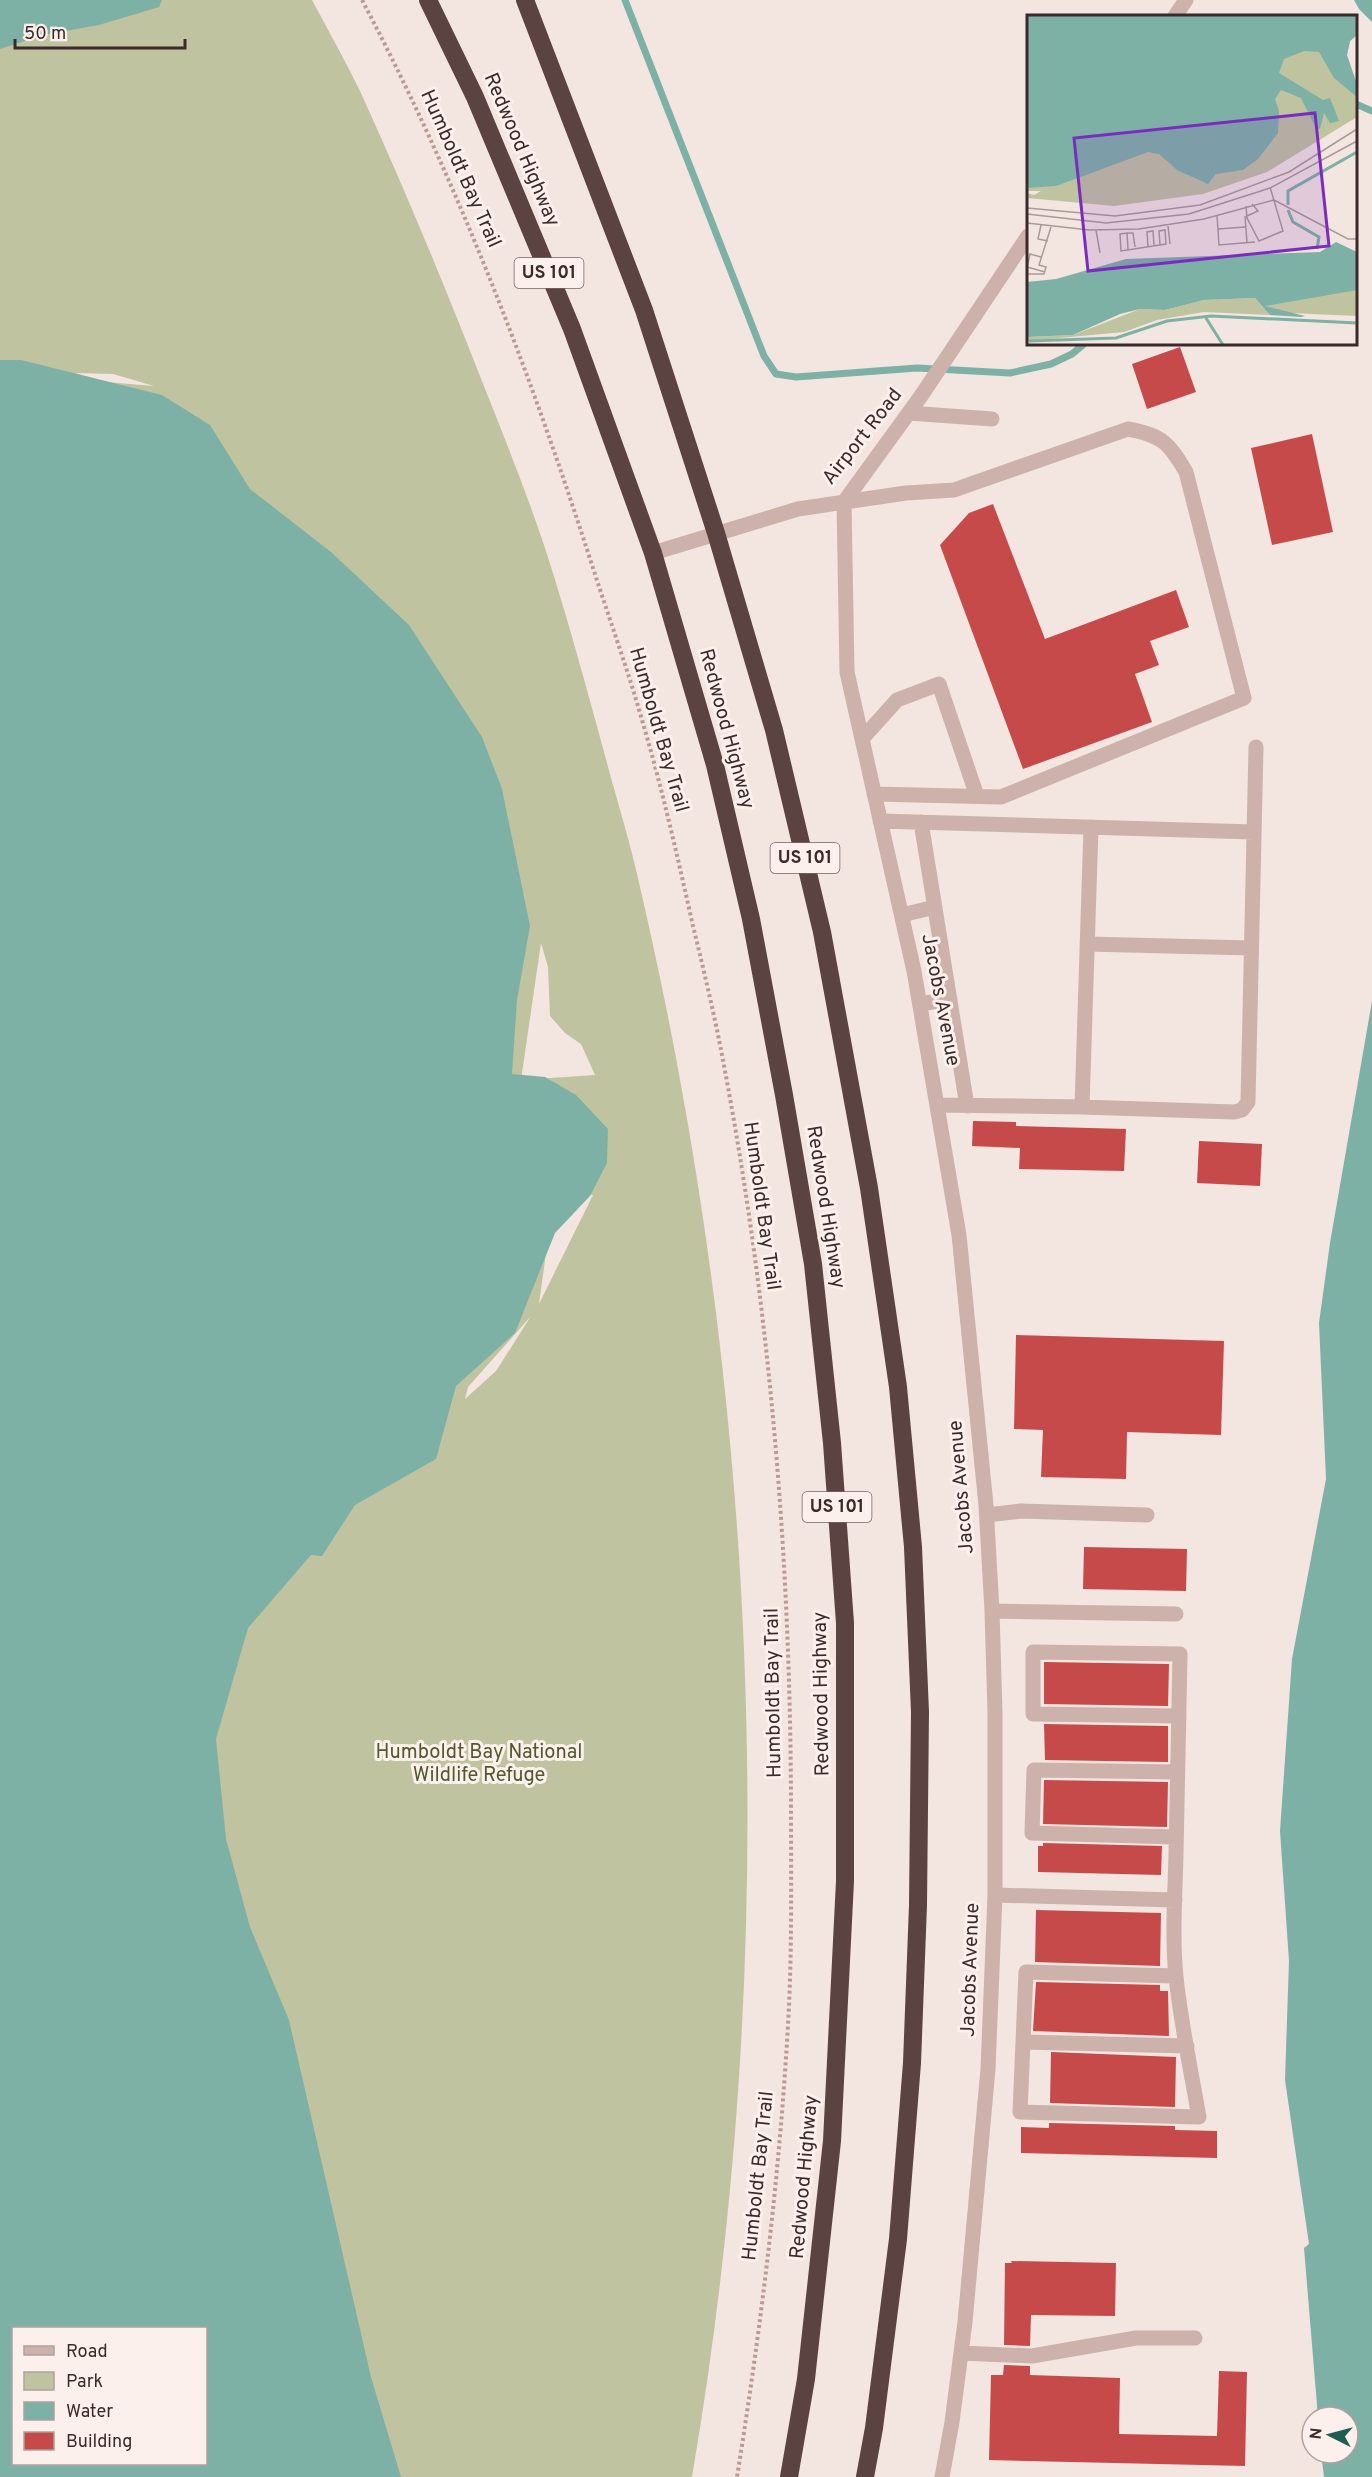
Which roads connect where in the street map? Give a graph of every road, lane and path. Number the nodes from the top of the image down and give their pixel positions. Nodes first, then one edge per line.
1 (362, 0) edge
2 (428, 0) edge
3 (525, 0) edge
4 (1186, 0) edge
5 (1176, 15) edge
6 (1027, 239) edge
7 (909, 413) junction
8 (992, 419) dead end
9 (844, 502) junction
10 (716, 534) junction
11 (652, 553) junction
12 (862, 739) junction
13 (1256, 747) dead end
14 (874, 794) junction
15 (976, 796) junction
16 (880, 821) junction
17 (921, 822) junction
18 (1090, 827) junction
19 (1254, 832) junction
20 (935, 907) junction
21 (902, 915) junction
22 (1087, 944) junction
23 (1251, 948) junction
24 (950, 999) junction
25 (920, 1004) junction
26 (938, 1105) junction
27 (967, 1106) junction
28 (1082, 1107) junction
29 (987, 1515) junction
30 (1147, 1515) dead end
31 (992, 1611) junction
32 (1176, 1614) dead end
33 (1179, 1716) junction
34 (1178, 1772) junction
35 (1176, 1837) junction
36 (995, 1895) junction
37 (1175, 1900) junction
38 (1176, 1976) junction
39 (1023, 2042) junction
40 (1187, 2046) junction
41 (1195, 2338) dead end
42 (961, 2353) junction
43 (737, 2477) edge
44 (789, 2477) edge
45 (865, 2477) edge
46 (942, 2477) edge

1 - 43 path, Humboldt Bay Trail
2 - 11 highway, Redwood Highway / US 101
3 - 10 highway, US 101
4 - 5 street
6 - 7 street, Airport Road
7 - 8 street
7 - 9 street, Airport Road
9 - 10 street, Airport Road
9 - 12 street, Jacobs Avenue
9 - 15 street
10 - 11 street, Airport Road
10 - 45 highway, US 101
11 - 44 highway, Redwood Highway / US 101
12 - 14 street, Jacobs Avenue
12 - 15 street
13 - 19 street
14 - 15 street
14 - 16 street, Jacobs Avenue
16 - 17 street
16 - 21 street, Jacobs Avenue
17 - 18 street
17 - 20 street
18 - 19 street
18 - 22 street
19 - 23 street
20 - 21 street
20 - 24 street
21 - 25 street, Jacobs Avenue
22 - 23 street
22 - 28 street
23 - 28 street
24 - 25 street
24 - 27 street
25 - 26 street, Jacobs Avenue
26 - 27 street
26 - 29 street, Jacobs Avenue
27 - 28 street
29 - 30 street
29 - 31 street, Jacobs Avenue
31 - 32 street
31 - 36 street, Jacobs Avenue
33 - 33 street
33 - 34 street
34 - 35 street
34 - 35 street
35 - 37 street
36 - 37 street
36 - 42 street, Jacobs Avenue
37 - 38 street
38 - 39 street
38 - 40 street
39 - 40 street
39 - 40 street
41 - 42 street
42 - 46 street, Jacobs Avenue

